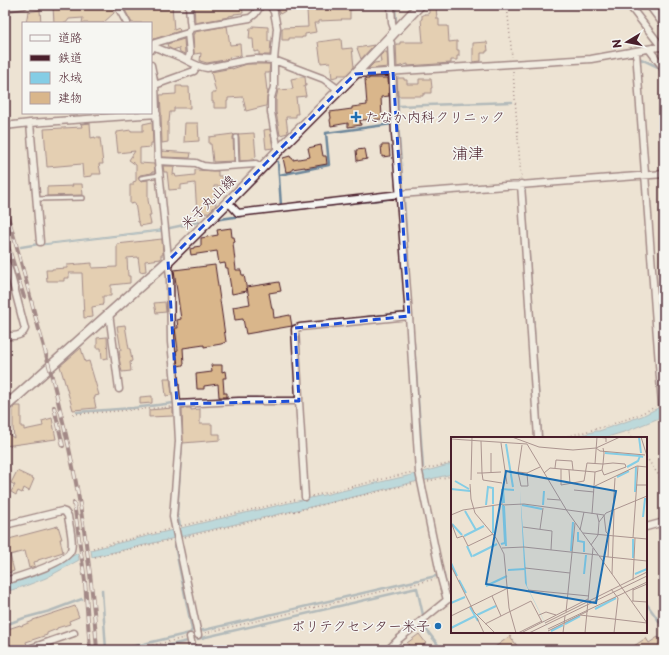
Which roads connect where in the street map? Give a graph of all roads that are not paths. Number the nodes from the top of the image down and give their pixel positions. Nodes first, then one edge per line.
1 (24, 5) edge
2 (118, 5) edge
3 (189, 5) edge
4 (261, 5) edge
5 (270, 5) edge
6 (391, 5) edge
7 (420, 5) edge
8 (629, 5) edge
9 (652, 5) edge
10 (5, 8) edge
11 (662, 18) edge
12 (126, 22) edge
13 (190, 30) junction
14 (392, 35) junction
15 (152, 47) edge
16 (663, 48) edge
17 (650, 49) junction
18 (636, 51) junction
19 (274, 60) junction
20 (188, 61) junction
21 (197, 66) junction
22 (664, 69) edge
23 (152, 70) edge
24 (393, 72) junction
25 (356, 74) junction
26 (155, 85) junction
27 (339, 90) junction
28 (156, 114) junction
29 (30, 123) junction
30 (5, 126) edge
31 (236, 137) dead end
32 (280, 149) junction
33 (158, 161) junction
34 (238, 165) junction
35 (261, 168) junction
36 (664, 174) edge
37 (159, 175) junction
38 (644, 175) junction
39 (142, 178) dead end
40 (521, 184) junction
41 (400, 194) junction
42 (83, 198) dead end
43 (37, 199) junction
44 (228, 202) junction
45 (40, 242) dead end
46 (5, 260) edge
47 (168, 260) junction
48 (7, 272) edge
49 (109, 313) junction
50 (410, 316) junction
51 (5, 336) edge
52 (119, 389) dead end
53 (299, 401) junction
54 (662, 404) road end
55 (177, 405) junction
56 (5, 407) edge
57 (538, 437) edge
58 (305, 497) road end
59 (664, 522) edge
60 (5, 525) edge
61 (647, 527) edge
62 (5, 581) edge
63 (448, 598) edge
64 (74, 633) dead end
65 (198, 635) road end
66 (190, 637) road end
67 (26, 650) edge
68 (193, 650) edge
69 (388, 650) edge

1 - 10 street
2 - 12 street
3 - 13 street
4 - 13 street
5 - 19 street
6 - 14 street
7 - 14 main road, 米子丸山線
8 - 16 street
9 - 11 highway
13 - 15 street
13 - 20 street
14 - 24 street
14 - 25 main road, 米子丸山線
15 - 20 street
16 - 17 street
17 - 18 street
17 - 22 street
18 - 24 street
18 - 38 street
19 - 21 street
19 - 27 street
19 - 32 street
20 - 21 street
21 - 26 street
23 - 26 street
24 - 25 street
24 - 41 street
25 - 27 main road, 米子丸山線
26 - 28 street
27 - 32 main road, 米子丸山線
28 - 29 street
28 - 33 street
29 - 30 street
29 - 43 street
31 - 34 lane
32 - 35 main road, 米子丸山線
33 - 34 street
33 - 37 street
34 - 35 street
35 - 44 main road, 米子丸山線
36 - 38 street
37 - 39 lane
37 - 47 street
38 - 40 street
38 - 54 street
40 - 41 street
40 - 57 street
41 - 44 street
41 - 50 street
42 - 43 lane
43 - 45 street
44 - 47 main road, 米子丸山線
46 - 48 street
47 - 49 main road, 米子丸山線
47 - 55 street
48 - 51 street
49 - 52 street
49 - 56 main road, 米子丸山線
50 - 53 street
50 - 63 street
53 - 55 street
53 - 58 street
55 - 65 street
59 - 61 street
60 - 62 street
63 - 69 street
64 - 67 street
66 - 68 street

